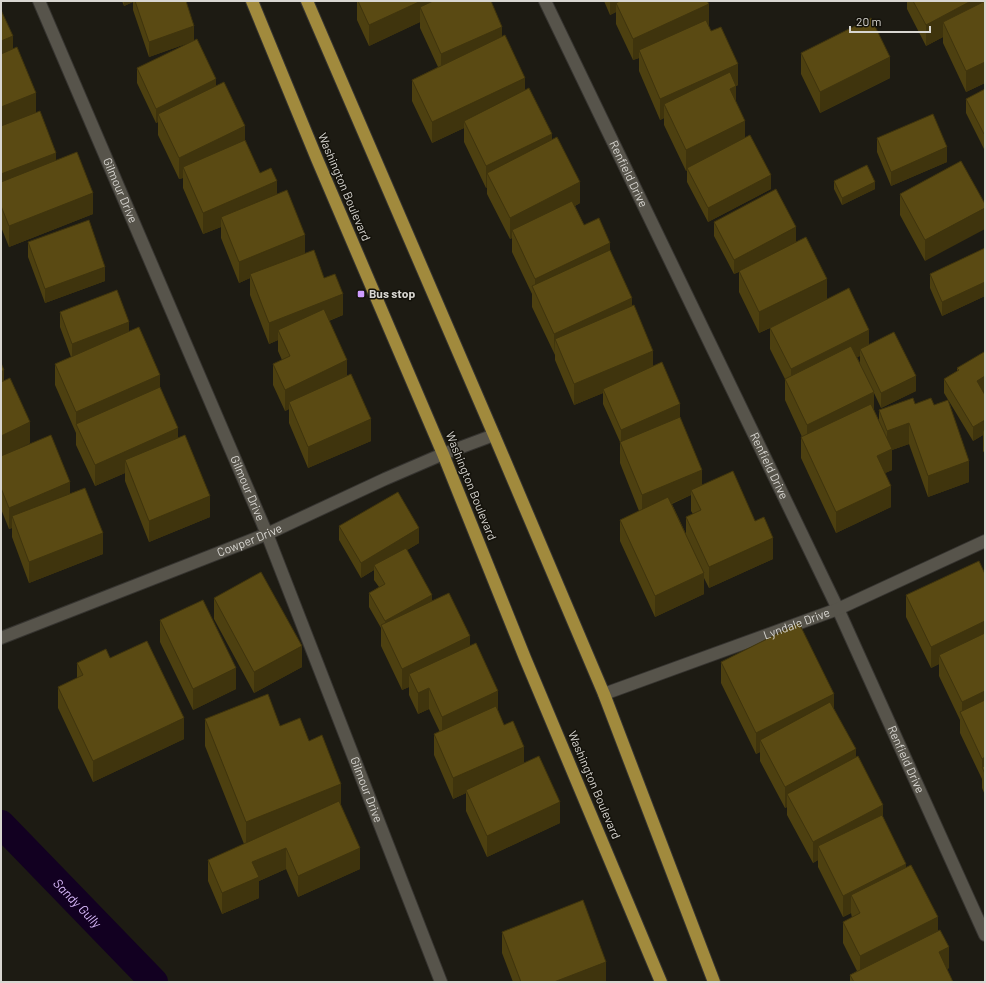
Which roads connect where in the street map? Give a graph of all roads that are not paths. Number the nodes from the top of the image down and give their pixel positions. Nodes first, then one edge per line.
1 (39, 1) edge
2 (252, 1) edge
3 (307, 1) edge
4 (545, 1) edge
5 (494, 435) junction
6 (443, 454) junction
7 (267, 534) junction
8 (985, 541) edge
9 (838, 609) junction
10 (1, 638) edge
11 (604, 694) junction
12 (985, 935) edge
13 (441, 982) edge
14 (661, 982) edge
15 (714, 982) edge

1 - 7 street, Gilmour Drive
2 - 6 highway, Washington Boulevard
3 - 5 highway
4 - 9 street, Renfield Drive
5 - 6 street, Cowper Drive
5 - 11 highway
6 - 7 street, Cowper Drive
6 - 14 highway, Washington Boulevard
7 - 10 street, Cowper Drive
7 - 13 street, Gilmour Drive
8 - 9 street, Lyndale Drive
9 - 11 street, Lyndale Drive
9 - 12 street, Renfield Drive
11 - 15 highway

